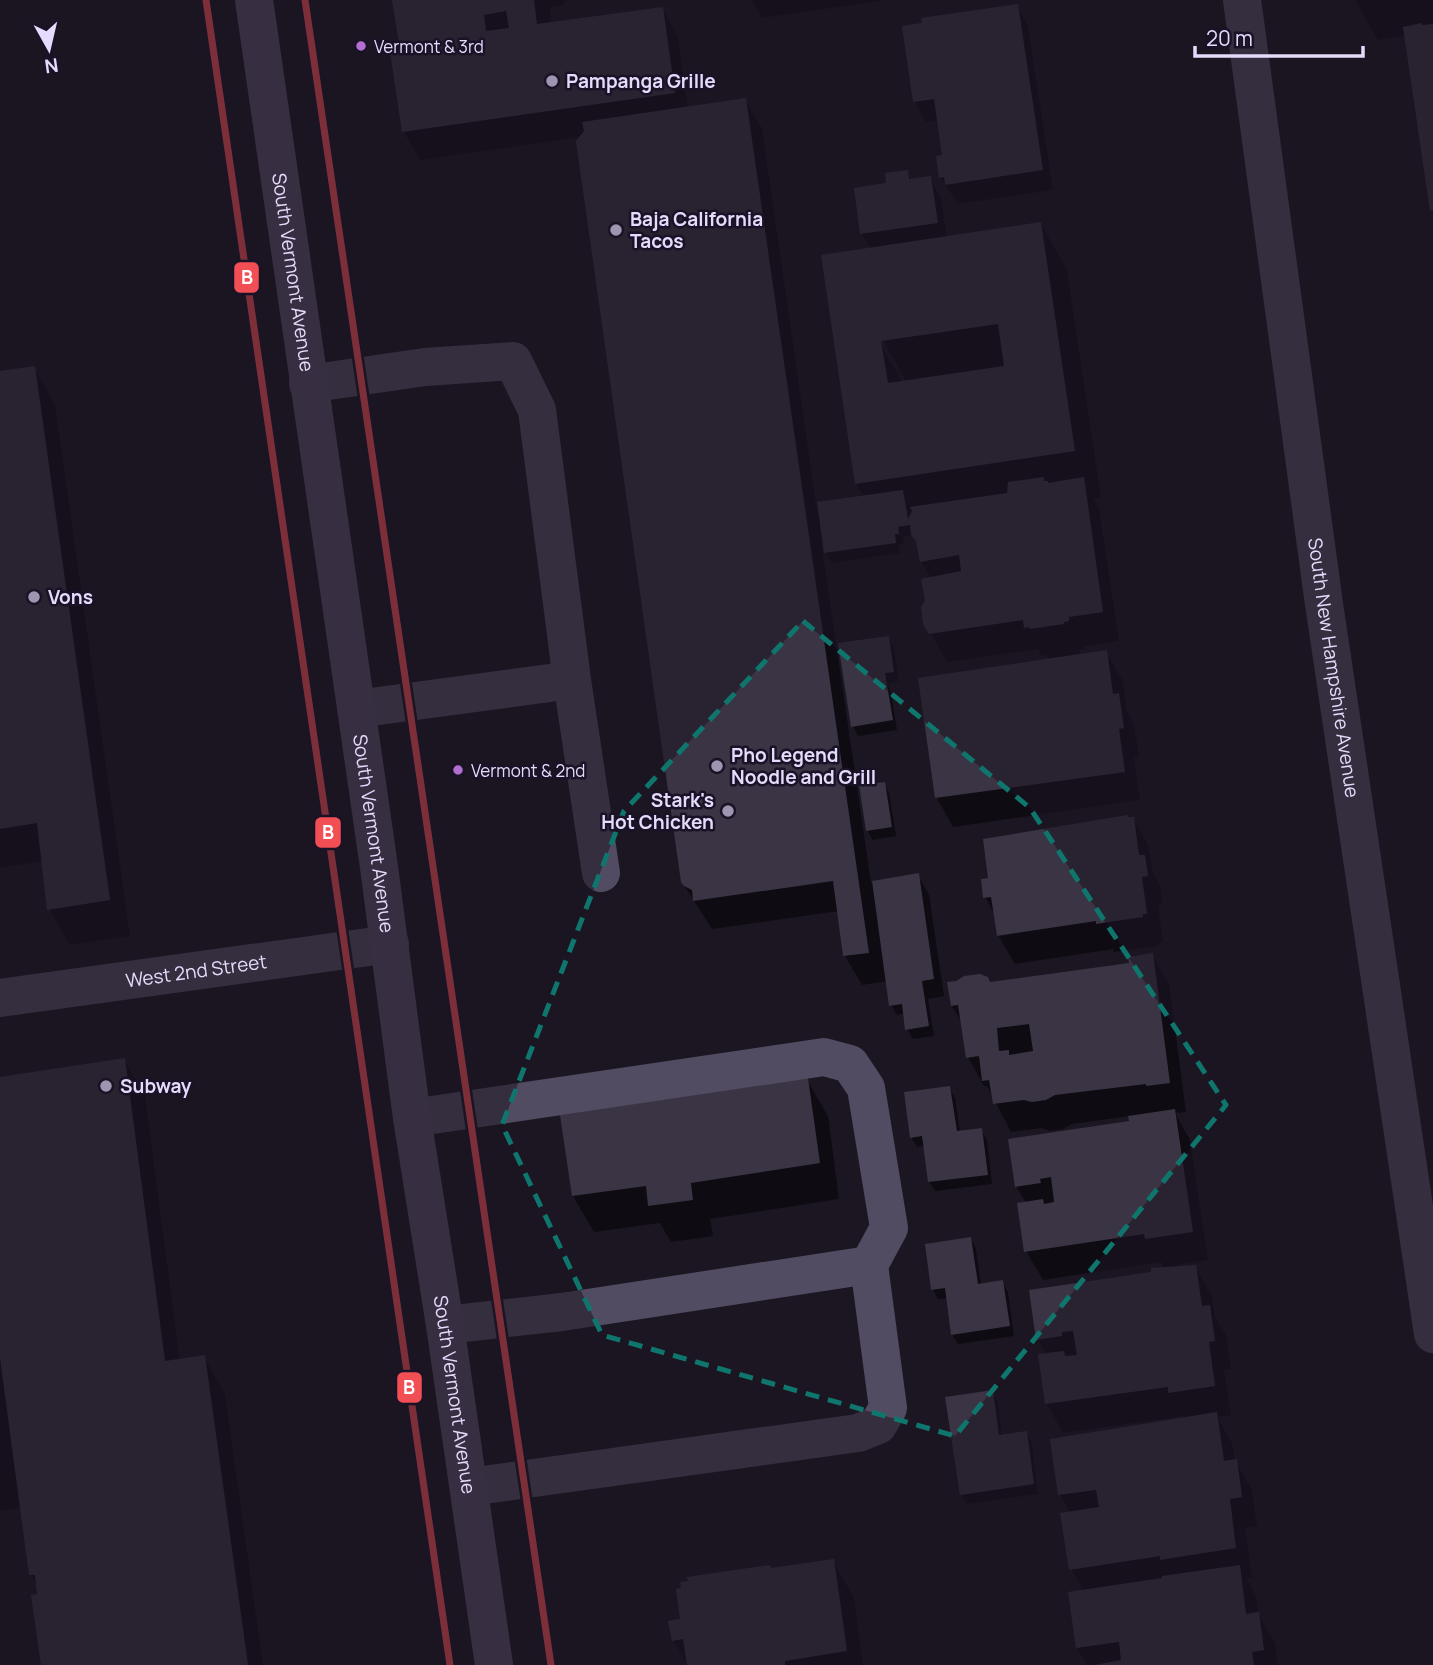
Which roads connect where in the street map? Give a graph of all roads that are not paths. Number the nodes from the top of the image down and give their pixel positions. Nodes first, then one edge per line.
1 (254, 0) edge
2 (1242, 0) edge
3 (308, 384) junction
4 (572, 680) junction
5 (356, 709) junction
6 (601, 873) dead end
7 (390, 944) junction
8 (0, 998) edge
9 (412, 1118) junction
10 (869, 1265) junction
11 (445, 1325) junction
12 (1433, 1334) edge
13 (469, 1487) junction
14 (494, 1665) edge

1 - 3 main road, South Vermont Avenue
2 - 12 street, South New Hampshire Avenue
3 - 4 street
3 - 5 main road, South Vermont Avenue
4 - 5 street
4 - 6 street
5 - 7 main road, South Vermont Avenue
7 - 8 street, West 2nd Street
7 - 9 main road, South Vermont Avenue
9 - 10 street
9 - 11 main road, South Vermont Avenue
10 - 11 street
10 - 13 street
11 - 13 main road, South Vermont Avenue
13 - 14 main road, South Vermont Avenue

